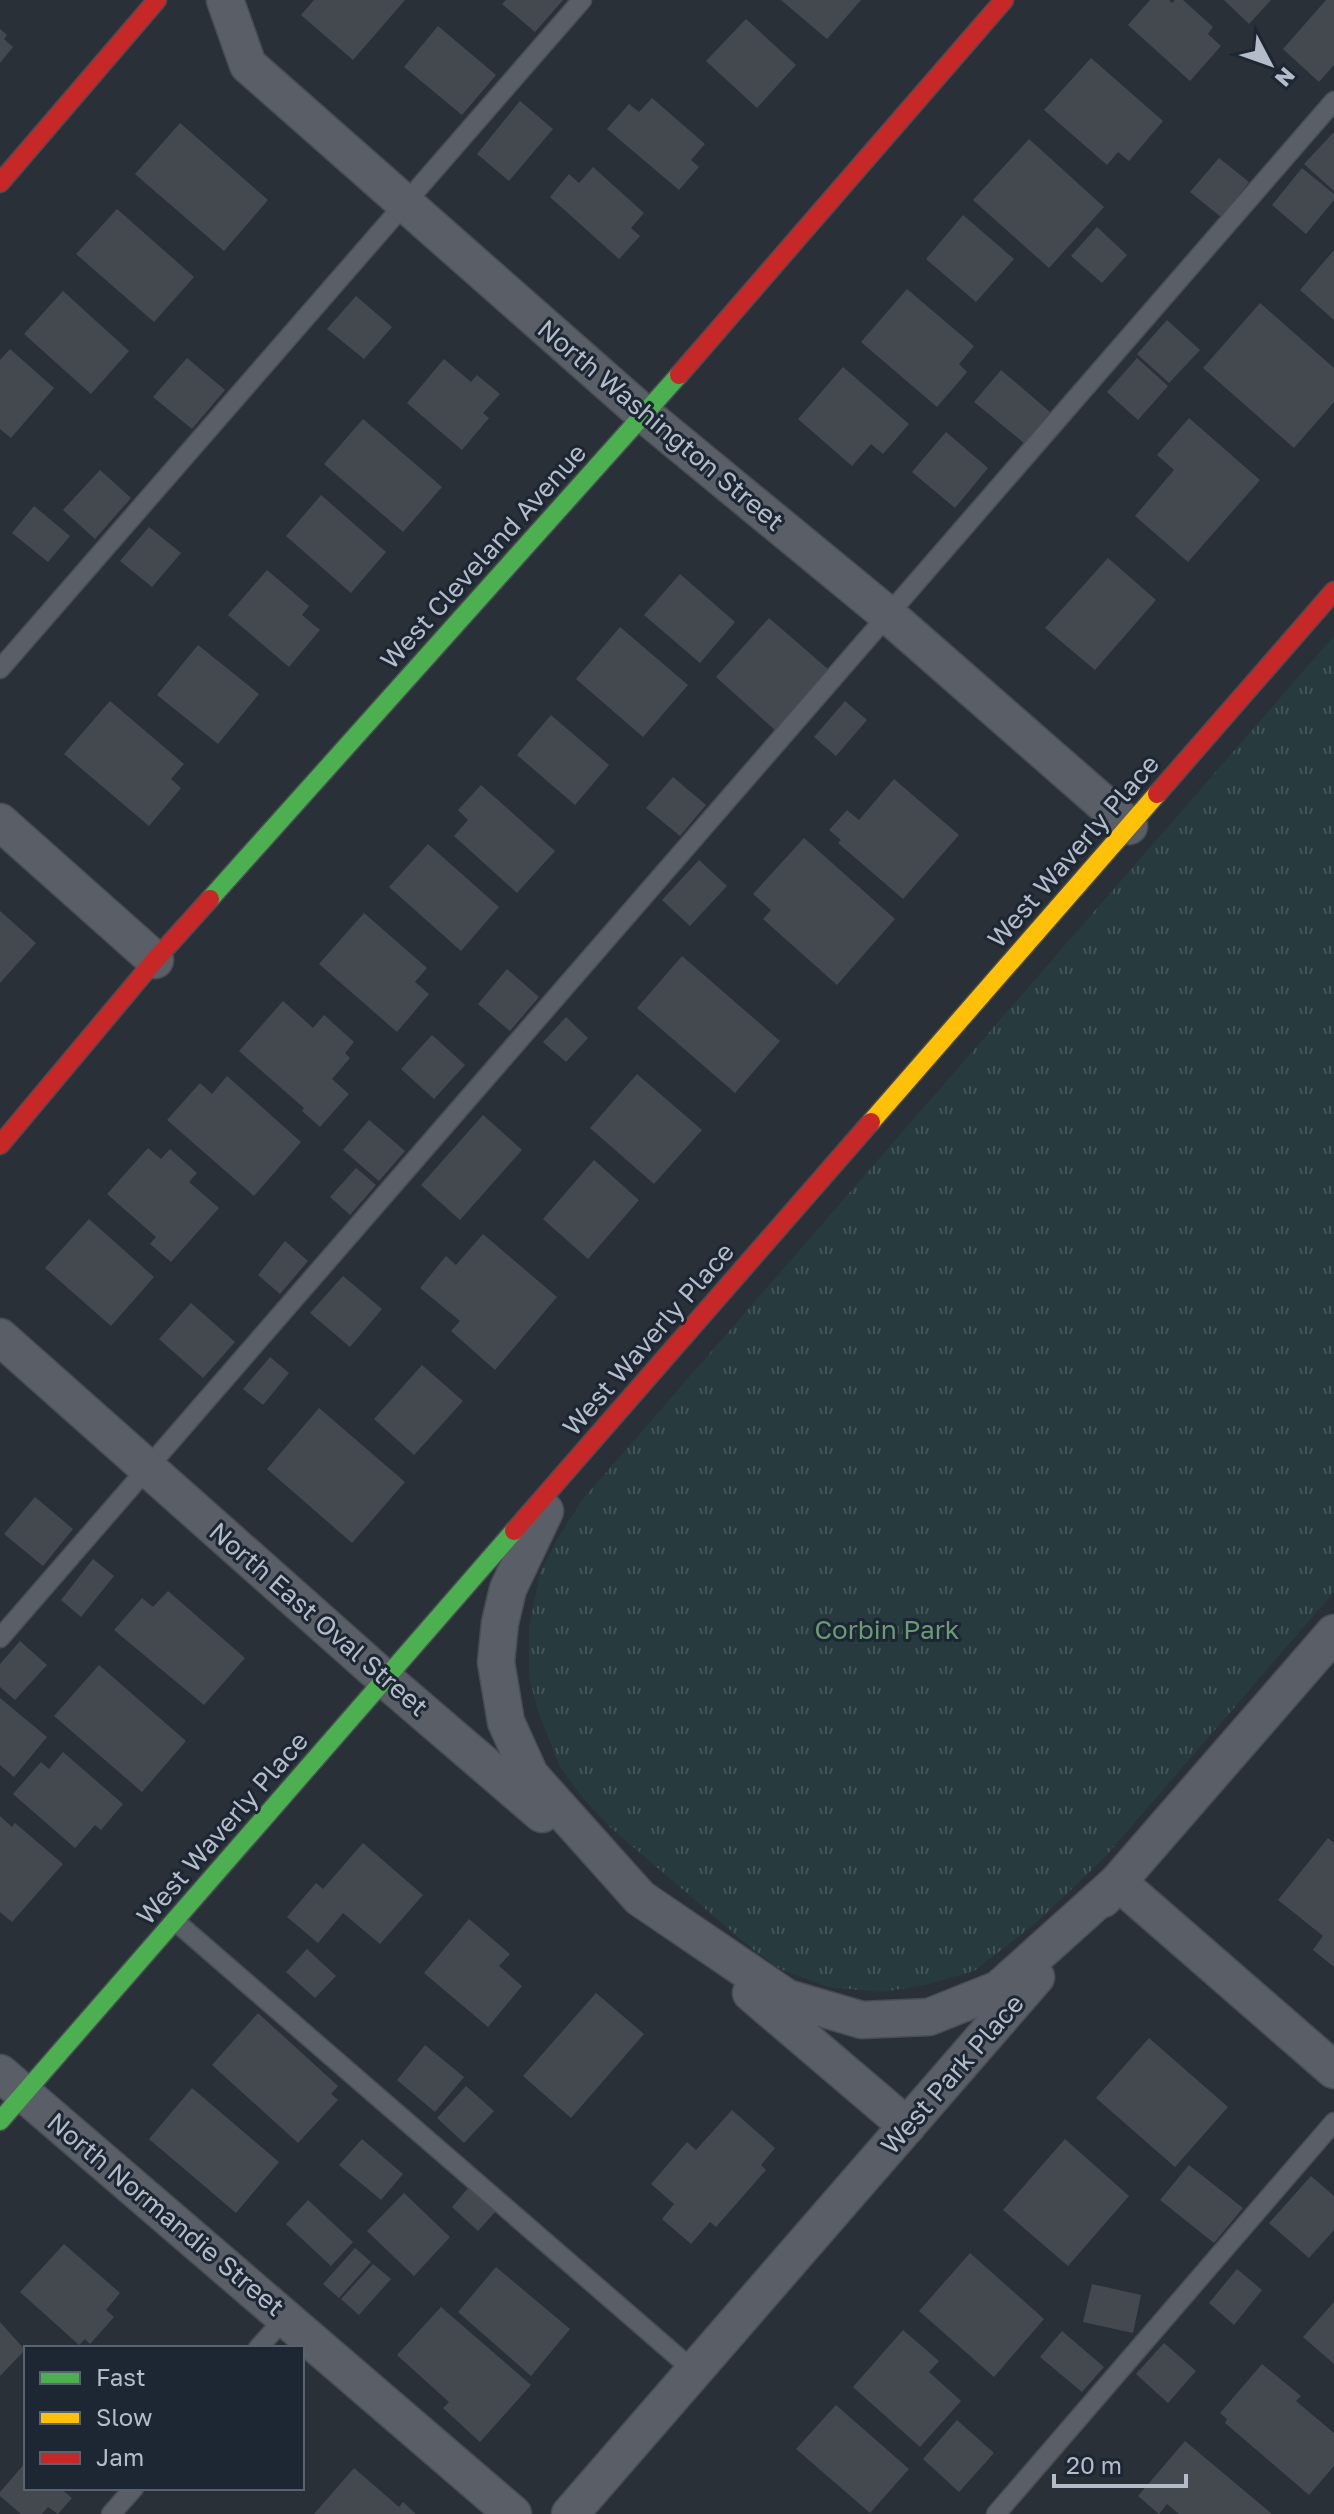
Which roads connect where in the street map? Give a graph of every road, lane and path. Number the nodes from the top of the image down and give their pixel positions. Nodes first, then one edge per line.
1 (157, 0) edge
2 (225, 0) edge
3 (582, 0) edge
4 (1004, 0) edge
5 (1334, 101) edge
6 (0, 183) edge
7 (405, 203) junction
8 (645, 415) junction
9 (1334, 591) edge
10 (888, 615) junction
11 (0, 669) edge
12 (0, 822) edge
13 (1129, 826) junction
14 (155, 960) junction
15 (0, 1145) edge
16 (0, 1337) edge
17 (148, 1468) junction
18 (559, 1480) junction
19 (1334, 1633) edge
20 (0, 1638) edge
21 (386, 1680) junction
22 (1118, 1882) junction
23 (640, 1898) junction
24 (175, 1921) junction
25 (1334, 2070) edge
26 (12, 2083) edge
27 (0, 2121) edge
28 (1334, 2122) edge
29 (907, 2126) junction
30 (286, 2317) junction
31 (260, 2346) edge
32 (694, 2371) junction
33 (132, 2490) edge
34 (111, 2514) edge
35 (513, 2514) edge
36 (570, 2514) edge
37 (996, 2514) edge

1 - 6 street
2 - 7 street, North Washington Street
3 - 7 lane
4 - 8 street, West Cleveland Avenue
5 - 10 lane
7 - 8 street, North Washington Street
7 - 11 lane
8 - 10 street, North Washington Street
8 - 14 street, West Cleveland Avenue
9 - 13 street, West Waverly Place
10 - 13 street, North Washington Street
10 - 17 lane
12 - 14 street
13 - 18 street, West Waverly Place
14 - 15 street, West Cleveland Avenue
16 - 17 street, North East Oval Street
17 - 20 lane
17 - 21 street, North East Oval Street
18 - 21 street, West Waverly Place
18 - 23 street, North East Oval Street
19 - 22 street, West Park Place
21 - 23 street, North East Oval Street
21 - 24 street, West Waverly Place
22 - 23 street, North East Oval Street
22 - 25 street
22 - 29 street, West Park Place
23 - 29 street, North East Oval Street
24 - 26 street, West Waverly Place
24 - 32 lane
26 - 27 street, West Waverly Place
26 - 30 street, North Normandie Street
28 - 37 lane
29 - 32 street, West Park Place
30 - 31 lane
30 - 35 street, North Normandie Street
32 - 36 street, West Park Place
33 - 34 lane

